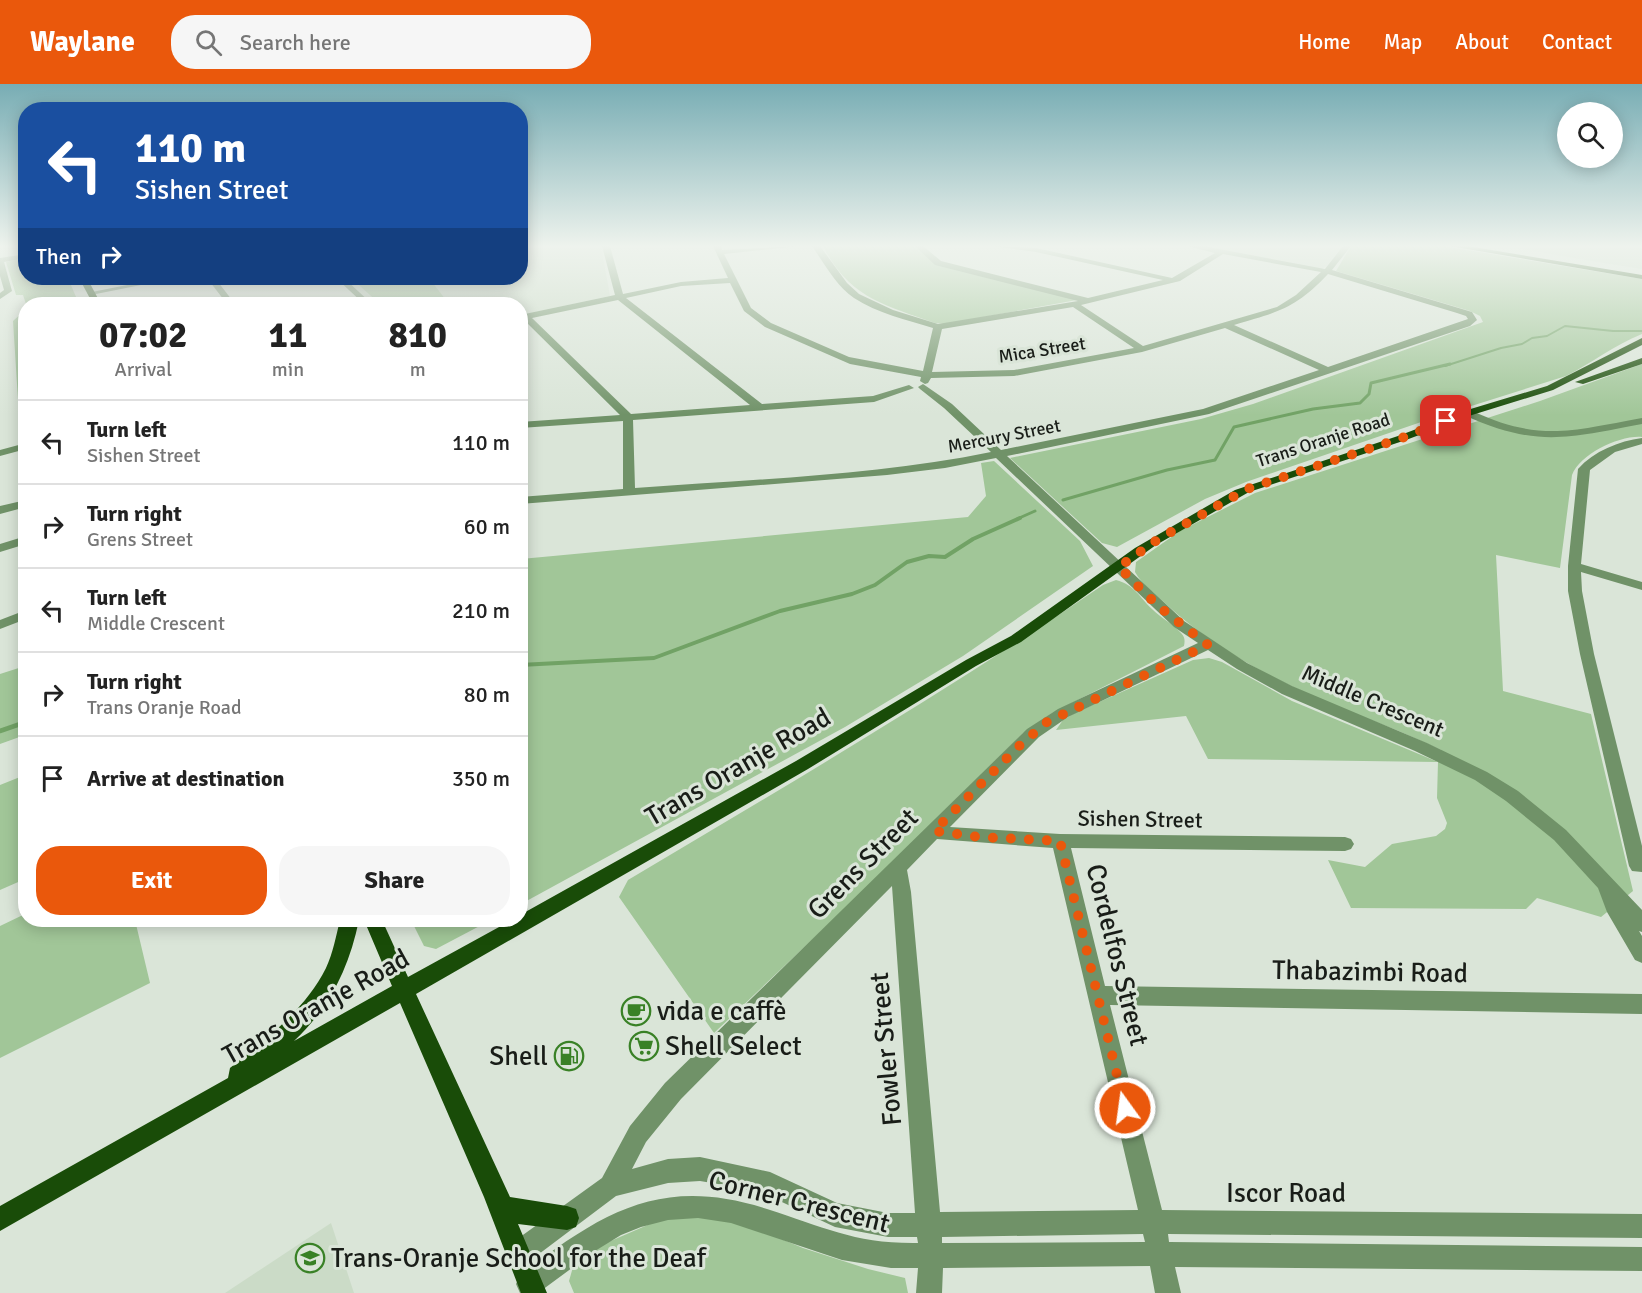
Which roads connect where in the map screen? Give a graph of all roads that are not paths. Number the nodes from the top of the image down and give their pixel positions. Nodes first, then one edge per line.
1 (594, 302) edge
2 (627, 302) edge
3 (742, 302) edge
4 (870, 302) edge
5 (1080, 302) edge
6 (1291, 302) edge
7 (1431, 302) edge
8 (1074, 304) junction
9 (528, 316) edge
10 (528, 322) edge
11 (1226, 325) junction
12 (938, 327) junction
13 (1642, 341) edge
14 (1142, 350) junction
15 (846, 359) junction
16 (1642, 361) edge
17 (1326, 370) junction
18 (919, 384) junction
19 (1550, 388) junction
20 (759, 407) junction
21 (1468, 413) junction
22 (628, 417) junction
23 (1642, 422) edge
24 (528, 424) edge
25 (1641, 441) edge
26 (18, 449) edge
27 (0, 453) edge
28 (998, 453) junction
29 (629, 492) junction
30 (528, 500) edge
31 (18, 505) edge
32 (0, 510) edge
33 (18, 542) edge
34 (0, 548) edge
35 (1115, 563) junction
36 (1574, 566) junction
37 (1642, 586) edge
38 (18, 616) edge
39 (1, 621) edge
40 (1208, 645) junction
41 (934, 831) junction
42 (1060, 841) junction
43 (1345, 844) dead end
44 (1638, 866) dead end
45 (898, 869) junction
46 (1605, 883) junction
47 (528, 920) edge
48 (1642, 924) edge
49 (347, 927) edge
50 (376, 927) edge
51 (515, 927) edge
52 (1642, 954) edge
53 (405, 989) junction
54 (1097, 995) junction
55 (1642, 1004) edge
56 (208, 1101) junction
57 (610, 1186) junction
58 (494, 1193) junction
59 (567, 1218) junction
60 (0, 1219) edge
61 (1153, 1222) junction
62 (929, 1224) junction
63 (1642, 1226) edge
64 (518, 1254) junction
65 (1159, 1254) junction
66 (931, 1256) junction
67 (1642, 1258) edge
68 (532, 1288) edge
69 (929, 1293) edge
70 (1168, 1293) edge

1 - 9 street
2 - 20 street
3 - 15 street
4 - 12 street
5 - 8 street
6 - 11 street, Mica Street
7 - 17 street, Mercury Street
8 - 12 street
8 - 14 street
10 - 22 street
11 - 14 street, Mica Street
11 - 17 street
12 - 18 street
13 - 19 main road, Trans Oranje Road
14 - 18 street, Mica Street
15 - 18 street
15 - 18 street, Middle Crescent
16 - 19 main road, Trans Oranje Road
17 - 28 street, Mercury Street
18 - 20 street, Mica Street
18 - 28 street, Middle Crescent
19 - 21 main road, Trans Oranje Road
20 - 22 street, Mica Street
21 - 23 street
21 - 35 main road, Trans Oranje Road
22 - 24 street, Mica Street
22 - 29 street
25 - 36 street
26 - 27 street
28 - 29 street, Mercury Street
28 - 35 street, Middle Crescent
29 - 30 street, Mercury Street
31 - 32 street
33 - 34 street
35 - 40 street, Middle Crescent
35 - 47 main road, Trans Oranje Road
36 - 37 street
36 - 44 street
38 - 39 street
40 - 41 street, Grens Street
40 - 46 street, Middle Crescent
41 - 42 street, Sishen Street
41 - 45 street, Grens Street
42 - 43 street, Sishen Street
42 - 54 street, Cordelfos Street
45 - 57 street, Grens Street
45 - 62 street, Fowler Street
46 - 48 street, Middle Crescent
46 - 52 street, Middle Crescent
49 - 56 main road
50 - 53 main road
51 - 53 main road, Trans Oranje Road
53 - 56 main road, Trans Oranje Road
53 - 58 main road
54 - 55 street, Thabazimbi Road
54 - 61 street, Cordelfos Street
56 - 60 main road, Trans Oranje Road
57 - 59 street, Corner Crescent
57 - 62 street, Corner Crescent
58 - 59 main road
58 - 64 main road
59 - 64 street, Corner Crescent
61 - 62 street, Iscor Road
61 - 63 street, Iscor Road
61 - 65 street, Cordelfos Street
62 - 66 street, Fowler Street
64 - 68 main road
65 - 66 street
65 - 67 street
65 - 70 street, Cordelfos Street
66 - 68 street, Corner Crescent
66 - 69 street

